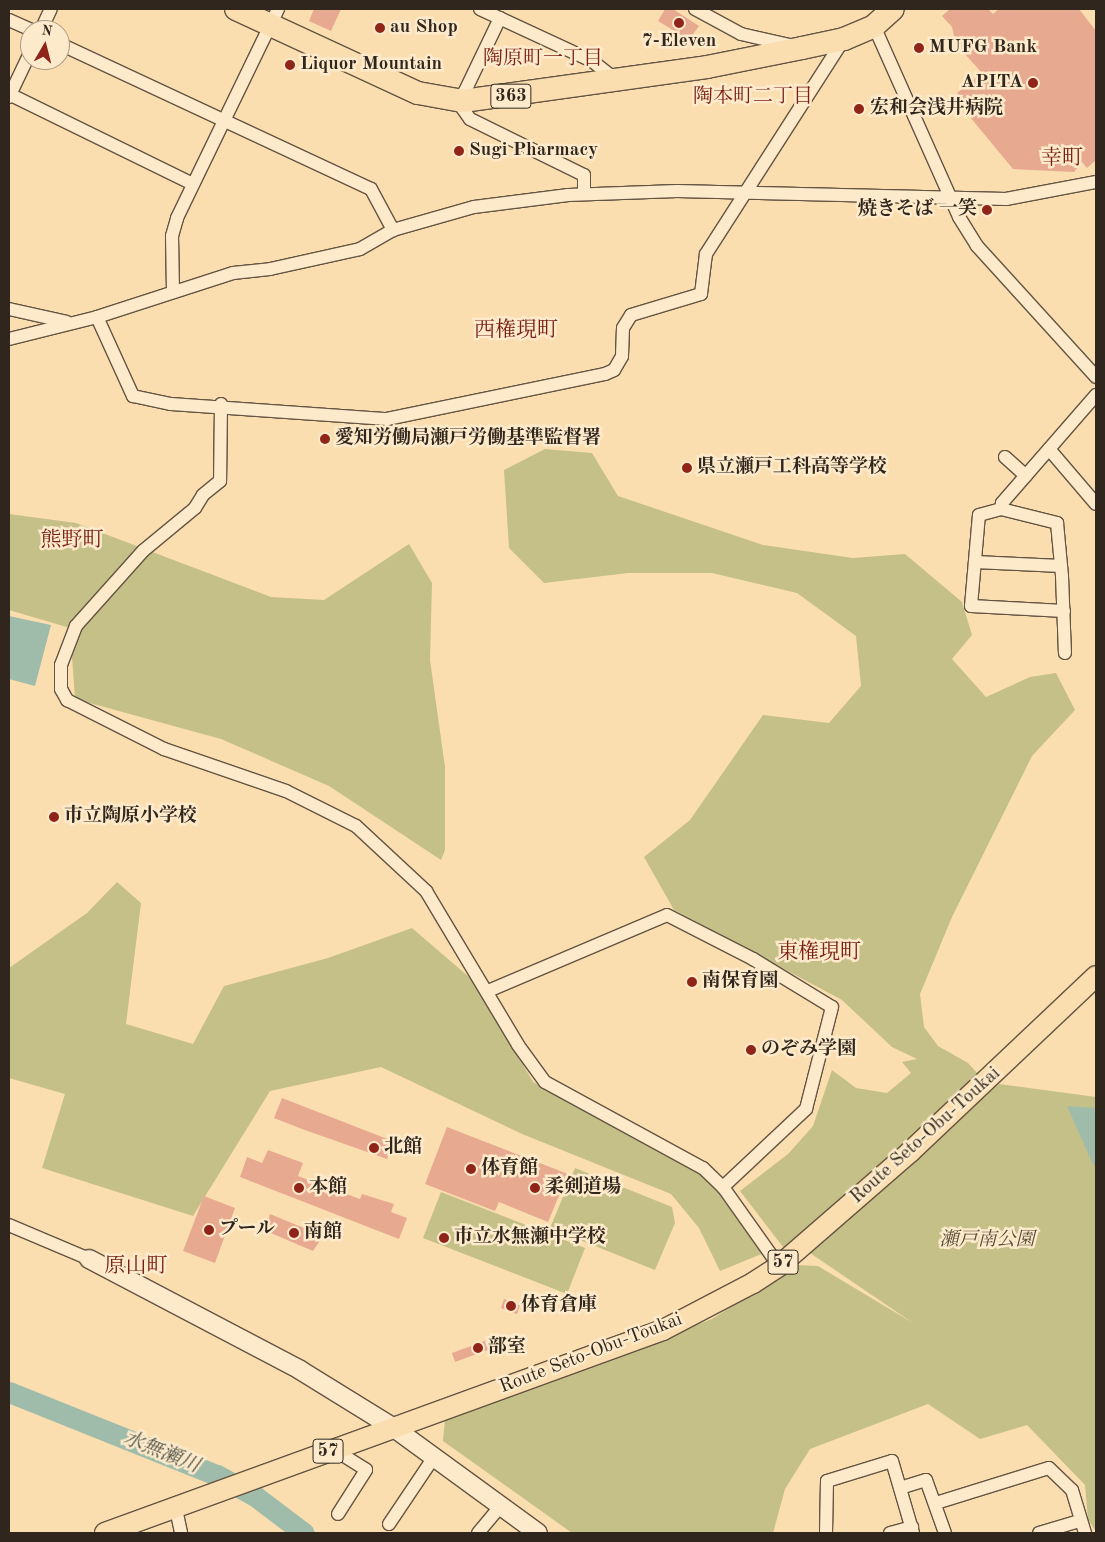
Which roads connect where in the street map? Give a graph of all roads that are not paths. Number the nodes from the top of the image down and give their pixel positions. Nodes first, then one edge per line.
1 (236, 9) edge
2 (480, 9) edge
3 (695, 9) edge
4 (893, 9) edge
5 (274, 17) edge
6 (500, 18) junction
7 (874, 26) junction
8 (844, 39) junction
9 (802, 48) junction
10 (70, 49) edge
11 (22, 70) edge
12 (618, 81) junction
13 (9, 95) edge
14 (463, 101) junction
15 (224, 122) junction
16 (1096, 182) edge
17 (193, 184) junction
18 (748, 191) junction
19 (584, 194) junction
20 (949, 196) junction
21 (393, 230) junction
22 (174, 292) junction
23 (9, 309) edge
24 (97, 317) junction
25 (73, 323) junction
26 (9, 339) edge
27 (1096, 377) edge
28 (1096, 395) edge
29 (221, 404) junction
30 (1049, 449) junction
31 (1005, 457) dead end
32 (1026, 476) junction
33 (1096, 504) edge
34 (1000, 509) junction
35 (975, 562) junction
36 (1061, 566) junction
37 (1064, 611) junction
38 (1065, 653) dead end
39 (1096, 976) edge
40 (488, 991) junction
41 (723, 1187) junction
42 (9, 1226) edge
43 (88, 1259) joint
44 (779, 1266) junction
45 (394, 1428) junction
46 (333, 1449) junction
47 (434, 1457) junction
48 (900, 1488) junction
49 (936, 1503) junction
50 (501, 1506) junction
51 (176, 1509) junction
52 (338, 1514) dead end
53 (1079, 1522) junction
54 (390, 1524) dead end
55 (912, 1530) edge
56 (105, 1533) edge
57 (181, 1533) edge
58 (478, 1533) edge
59 (538, 1533) edge
60 (826, 1533) edge
61 (890, 1533) edge
62 (945, 1533) edge
63 (1039, 1533) edge
64 (1085, 1533) edge

1 - 5 highway, 363
2 - 6 street
3 - 9 street
4 - 7 highway, 363
5 - 14 highway, 363
5 - 15 street
6 - 12 street
6 - 14 street
7 - 8 highway, 363
7 - 20 street
8 - 9 highway, 363
8 - 18 street
9 - 12 highway, 363
10 - 15 street
11 - 13 street
12 - 14 highway, 363
13 - 17 street
14 - 19 street
15 - 17 street
15 - 21 street
16 - 20 street
17 - 22 street
18 - 19 street
18 - 20 street
18 - 29 street
19 - 21 street
20 - 27 street
21 - 22 street
22 - 24 street
23 - 25 street
24 - 25 street
24 - 29 street
25 - 26 street
28 - 30 street
29 - 40 street
30 - 32 street
30 - 33 street
31 - 32 street
32 - 34 street
34 - 35 street
34 - 36 street
35 - 36 street
35 - 37 street
36 - 37 street
37 - 38 street
39 - 44 main road, Route Seto-Obu-Toukai / 57
40 - 41 street
40 - 41 street
41 - 44 street
42 - 43 street
43 - 45 street
44 - 45 main road, Route Seto-Obu-Toukai / 57
45 - 46 main road, Route Seto-Obu-Toukai / 57
45 - 47 street
46 - 51 main road, Route Seto-Obu-Toukai / 57
46 - 52 street
47 - 50 street
47 - 54 street
48 - 49 street
48 - 55 street
48 - 60 street
49 - 53 street
49 - 62 street
50 - 58 street
50 - 59 street
51 - 56 main road, Route Seto-Obu-Toukai / 57
51 - 57 street
53 - 63 street
53 - 64 street
55 - 61 street

